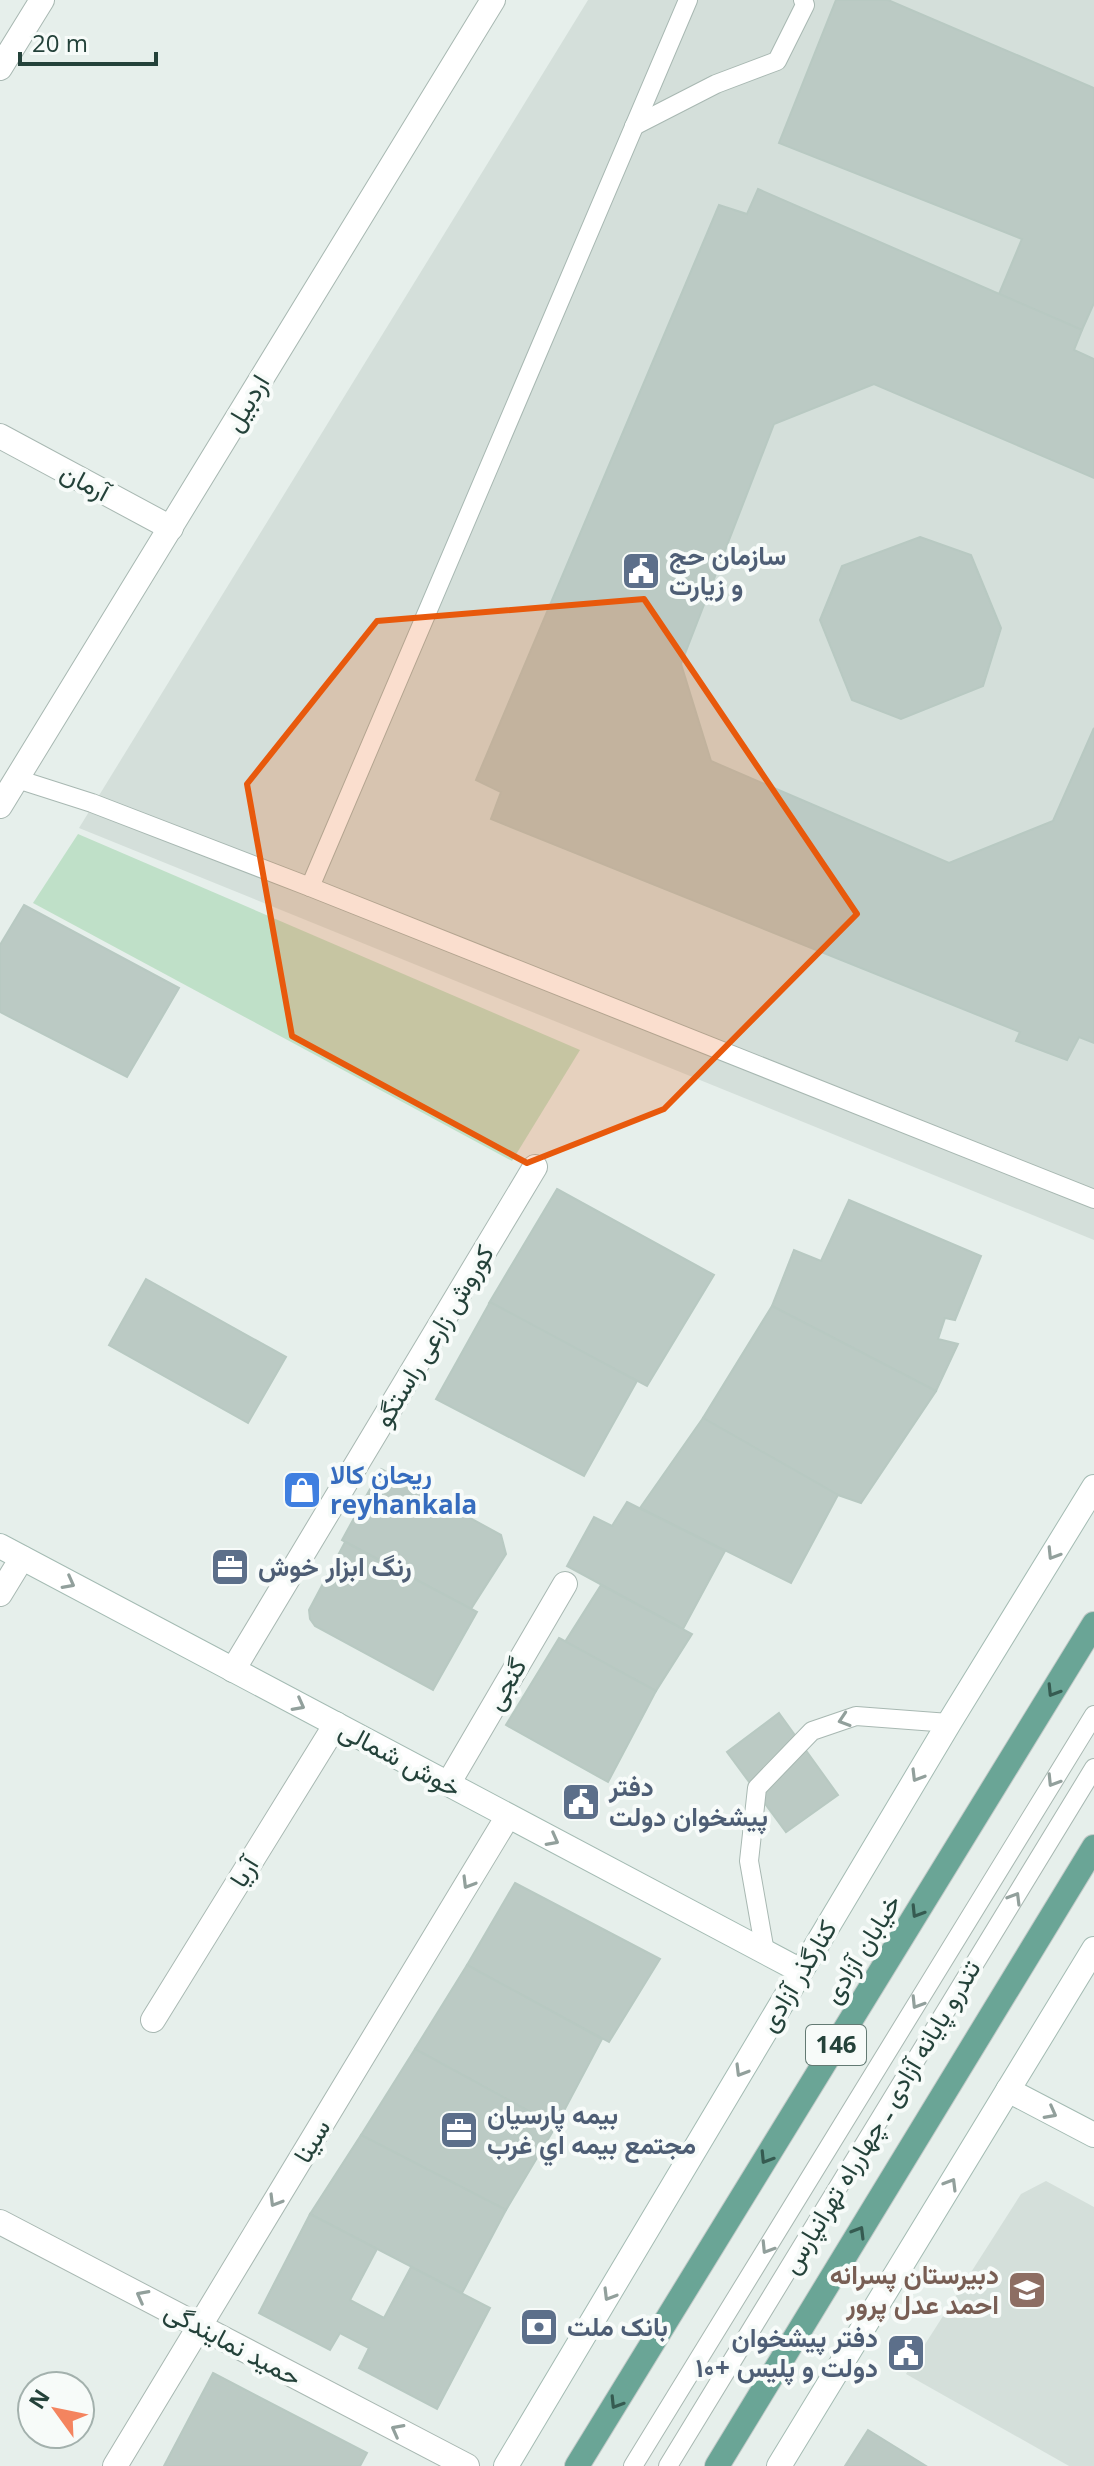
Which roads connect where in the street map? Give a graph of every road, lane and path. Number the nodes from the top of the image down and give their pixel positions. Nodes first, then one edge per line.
1 (42, 0) edge
2 (493, 0) edge
3 (688, 0) edge
4 (803, 0) edge
5 (0, 68) edge
6 (634, 126) junction
7 (0, 436) edge
8 (171, 528) junction
9 (17, 779) junction
10 (0, 806) edge
11 (310, 887) junction
12 (535, 1167) dead end
13 (1094, 1199) edge
14 (1094, 1487) edge
15 (0, 1546) edge
16 (22, 1558) junction
17 (565, 1584) dead end
18 (0, 1594) edge
19 (1094, 1624) edge
20 (233, 1670) junction
21 (1094, 1715) edge
22 (949, 1723) junction
23 (336, 1724) junction
24 (1094, 1768) edge
25 (448, 1784) junction
26 (508, 1816) junction
27 (1094, 1847) edge
28 (1094, 1949) edge
29 (765, 1952) junction
30 (801, 1971) junction
31 (153, 2020) dead end
32 (1008, 2090) junction
33 (1094, 2135) edge
34 (0, 2222) edge
35 (200, 2326) junction
36 (115, 2466) edge
37 (467, 2466) edge
38 (506, 2466) edge
39 (577, 2466) edge
40 (633, 2466) edge
41 (668, 2466) edge
42 (717, 2466) edge
43 (779, 2466) edge

1 - 5 street
2 - 8 street, اردبیل
3 - 6 lane
4 - 6 lane
6 - 11 lane
7 - 8 street, آرمان
8 - 9 street, اردبیل
9 - 10 street, اردبیل
9 - 11 lane
11 - 13 lane
12 - 20 street, کوروش زارعی راستگو
14 -> 22 street, کنارگذر آزادی
15 - 16 street, خوش شمالی
16 - 18 street
16 -> 20 street, خوش شمالی
17 - 25 street, گنجی
19 -> 39 main road, خیابان آزادی / 146
20 -> 23 street, خوش شمالی
21 -> 40 lane
22 -> 29 lane
22 -> 30 street, کنارگذر آزادی
23 - 25 street, خوش شمالی
23 - 31 street, آریا
41 -> 24 lane, تندرو پایانه آزادی ـ چهارراه تهرانپارس
25 - 26 street, خوش شمالی
26 -> 29 street, خوش شمالی
26 -> 35 street, سینا
42 -> 27 main road
28 - 32 street
29 - 30 street, خوش شمالی
30 -> 38 street, کنارگذر آزادی
32 -> 33 street
43 -> 32 street
35 -> 34 street, حمید نمایندگی
35 - 36 street, سینا
37 -> 35 street, حمید نمایندگی

